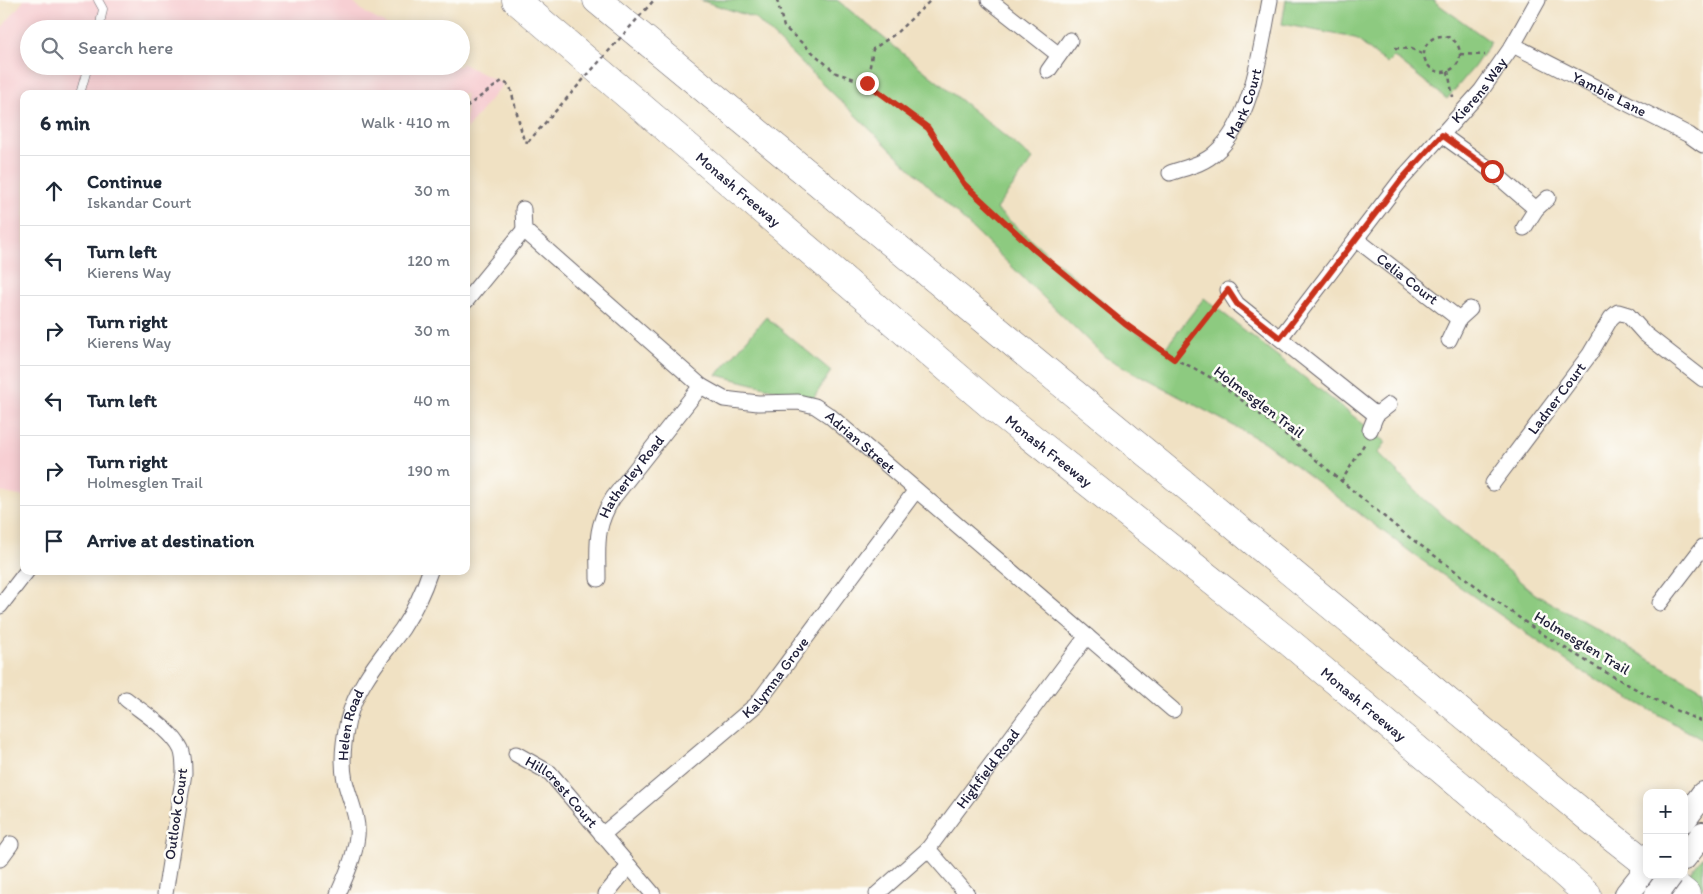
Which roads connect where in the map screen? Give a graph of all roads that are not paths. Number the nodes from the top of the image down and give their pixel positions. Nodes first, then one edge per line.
1 (98, 0) edge
2 (516, 0) edge
3 (597, 0) edge
4 (989, 0) edge
5 (1270, 0) edge
6 (1538, 0) edge
7 (101, 20) edge
8 (1070, 40) dead end
9 (1513, 45) junction
10 (1059, 55) junction
11 (1048, 71) dead end
12 (85, 75) edge
13 (81, 90) edge
14 (1442, 135) junction
15 (1703, 145) edge
16 (1170, 173) dead end
17 (1548, 198) dead end
18 (522, 209) dead end
19 (1536, 209) junction
20 (1524, 228) dead end
21 (524, 230) junction
22 (1356, 239) junction
23 (1228, 290) road end
24 (470, 296) edge
25 (1280, 338) junction
26 (1449, 340) dead end
27 (1703, 378) edge
28 (701, 386) junction
29 (1389, 405) dead end
30 (1376, 414) junction
31 (1370, 430) road end
32 (1493, 483) dead end
33 (916, 490) junction
34 (1703, 547) edge
35 (24, 575) edge
36 (429, 575) edge
37 (598, 580) dead end
38 (1, 601) edge
39 (1660, 603) dead end
40 (1087, 636) junction
41 (126, 699) dead end
42 (1173, 710) dead end
43 (516, 754) dead end
44 (1703, 794) edge
45 (1688, 815) edge
46 (602, 835) junction
47 (12, 844) dead end
48 (928, 849) junction
49 (0, 859) edge
50 (1643, 861) edge
51 (629, 866) junction
52 (1643, 873) edge
53 (1667, 879) edge
54 (1668, 879) edge
55 (165, 894) edge
56 (338, 894) edge
57 (606, 894) edge
58 (653, 894) edge
59 (877, 894) edge
60 (967, 894) edge
61 (1587, 894) edge
62 (1627, 894) edge
63 (1657, 894) edge
64 (1686, 894) edge

1 - 7 lane
2 - 61 highway, Monash Freeway
3 - 50 highway
4 - 10 street
5 - 16 street, Mark Court
6 - 9 street, Kierens Way
8 - 10 street
9 - 14 street, Kierens Way
9 - 15 street, Yambie Lane
10 - 11 street
12 - 13 lane
14 - 19 street
14 - 22 street, Kierens Way
17 - 19 street
18 - 21 street
19 - 20 street
21 - 24 street
21 - 28 street, Adrian Street
22 - 25 street, Kierens Way
22 - 26 street, Celia Court
23 - 25 street
25 - 30 street
27 - 32 street, Ladner Court
28 - 33 street, Adrian Street
28 - 37 street, Hatherley Road
29 - 30 street
30 - 31 street
33 - 40 street, Adrian Street
33 - 46 street, Kalymna Grove
34 - 39 street
35 - 38 street
36 - 56 street, Helen Road
40 - 42 street, Adrian Street
40 - 48 street, Highfield Road
41 - 55 street, Outlook Court
43 - 46 street, Hillcrest Court
44 - 45 main road
46 - 51 street, Hillcrest Court
47 - 49 street
48 - 59 street, Highfield Road
48 - 60 street
51 - 57 street
51 - 58 street, Hillcrest Court
52 - 62 main road
53 - 64 highway
54 - 63 main road, bridge

